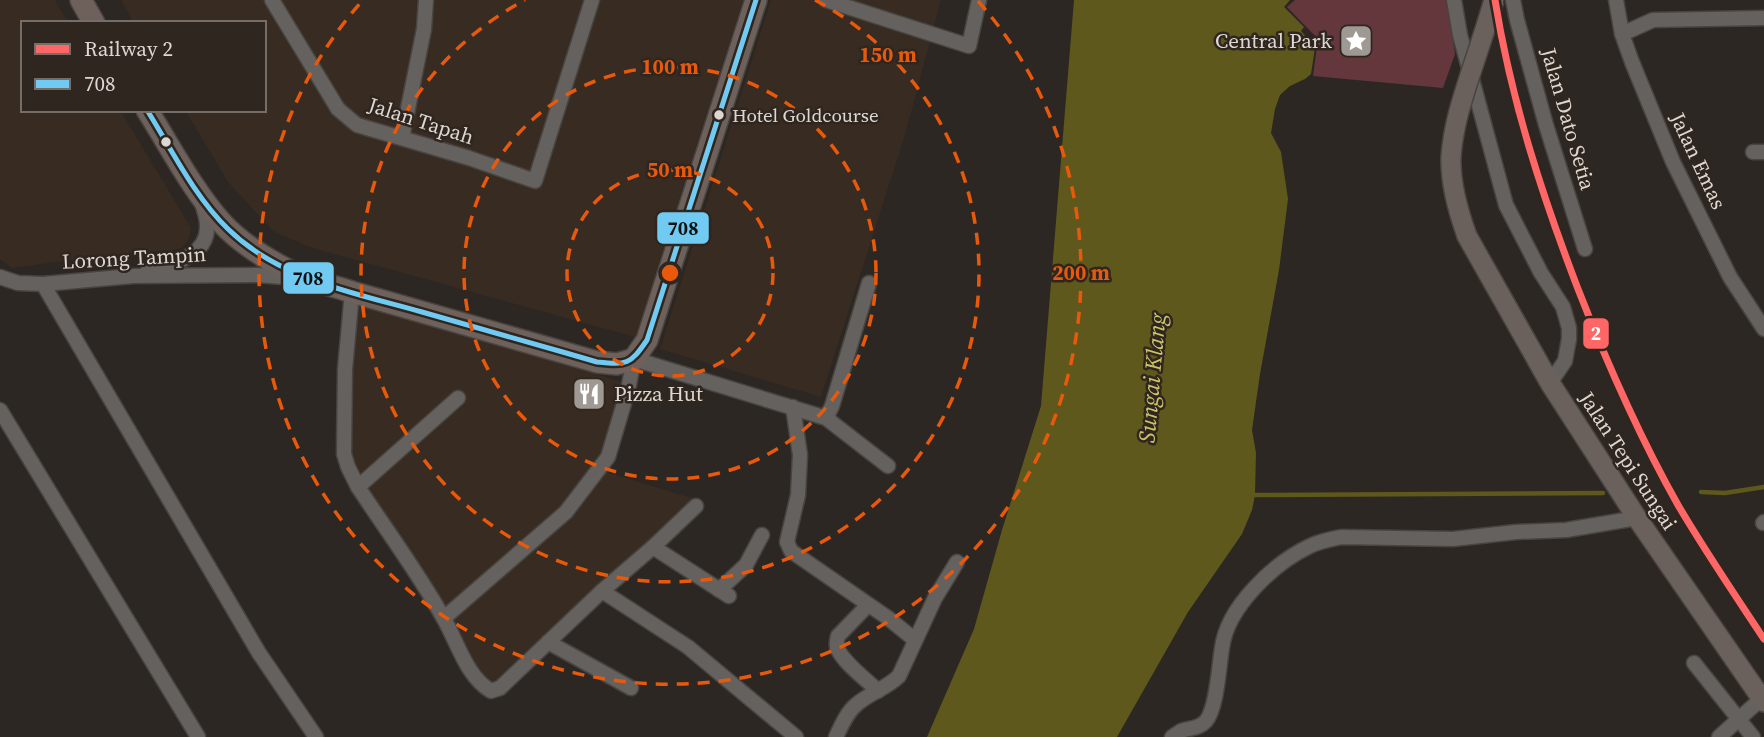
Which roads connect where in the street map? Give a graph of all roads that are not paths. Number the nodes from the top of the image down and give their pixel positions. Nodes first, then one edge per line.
1 (81, 0) edge
2 (272, 0) edge
3 (426, 0) edge
4 (592, 0) edge
5 (756, 0) edge
6 (826, 0) edge
7 (978, 0) edge
8 (1454, 0) edge
9 (1494, 0) edge
10 (1513, 0) edge
11 (1616, 0) edge
12 (1764, 18) edge
13 (93, 21) edge
14 (1622, 34) junction
15 (149, 112) edge
16 (402, 138) junction
17 (201, 197) junction
18 (1585, 249) dead end
19 (132, 276) junction
20 (0, 277) edge
21 (312, 280) junction
22 (869, 283) dead end
23 (43, 284) junction
24 (352, 292) junction
25 (1758, 310) edge
26 (1764, 329) edge
27 (634, 359) junction
28 (1550, 383) junction
29 (458, 398) dead end
30 (793, 407) junction
31 (0, 410) edge
32 (826, 418) junction
33 (888, 466) dead end
34 (358, 487) junction
35 (696, 506) dead end
36 (1632, 510) junction
37 (762, 535) dead end
38 (653, 547) junction
39 (957, 562) dead end
40 (602, 591) junction
41 (869, 606) junction
42 (444, 618) junction
43 (915, 640) junction
44 (548, 642) junction
45 (1694, 663) dead end
46 (631, 688) dead end
47 (878, 691) junction
48 (1763, 700) edge
49 (1738, 720) junction
50 (198, 737) edge
51 (316, 737) edge
52 (796, 737) edge
53 (836, 737) edge
54 (1172, 737) edge
55 (1719, 737) edge
56 (1753, 737) edge

1 - 13 highway
2 - 16 street, Jalan Tapah
3 - 16 street
4 - 16 street, Jalan Tapah
5 - 27 highway
6 - 7 street
8 - 28 street
9 - 28 main road, Jalan Tepi Sungai, bridge
10 - 18 street, Jalan Dato Setia
11 - 14 street, Jalan Emas
12 - 14 street
14 - 25 street, Jalan Emas
15 - 17 highway
17 - 19 street
17 - 21 highway
19 - 21 street, Lorong Tampin
19 - 23 street, Lorong Tampin
20 - 23 street, Lorong Tampin
21 - 24 highway
22 - 32 street
23 - 51 street
24 - 27 highway
24 - 34 street
25 - 26 street, Jalan Emas
27 - 30 street
27 - 42 street
28 - 36 main road, Jalan Tepi Sungai
29 - 34 street
30 - 32 street
30 - 41 street
31 - 50 street
32 - 33 street
34 - 42 street
35 - 38 street
36 - 48 main road, Jalan Tepi Sungai
36 - 54 street
37 - 38 street
38 - 40 street
39 - 43 street
40 - 44 street
40 - 52 street
41 - 43 street
41 - 47 street
42 - 44 street
43 - 47 street
44 - 46 street
45 - 49 street
47 - 53 street
48 - 49 street
49 - 55 street
49 - 56 street

